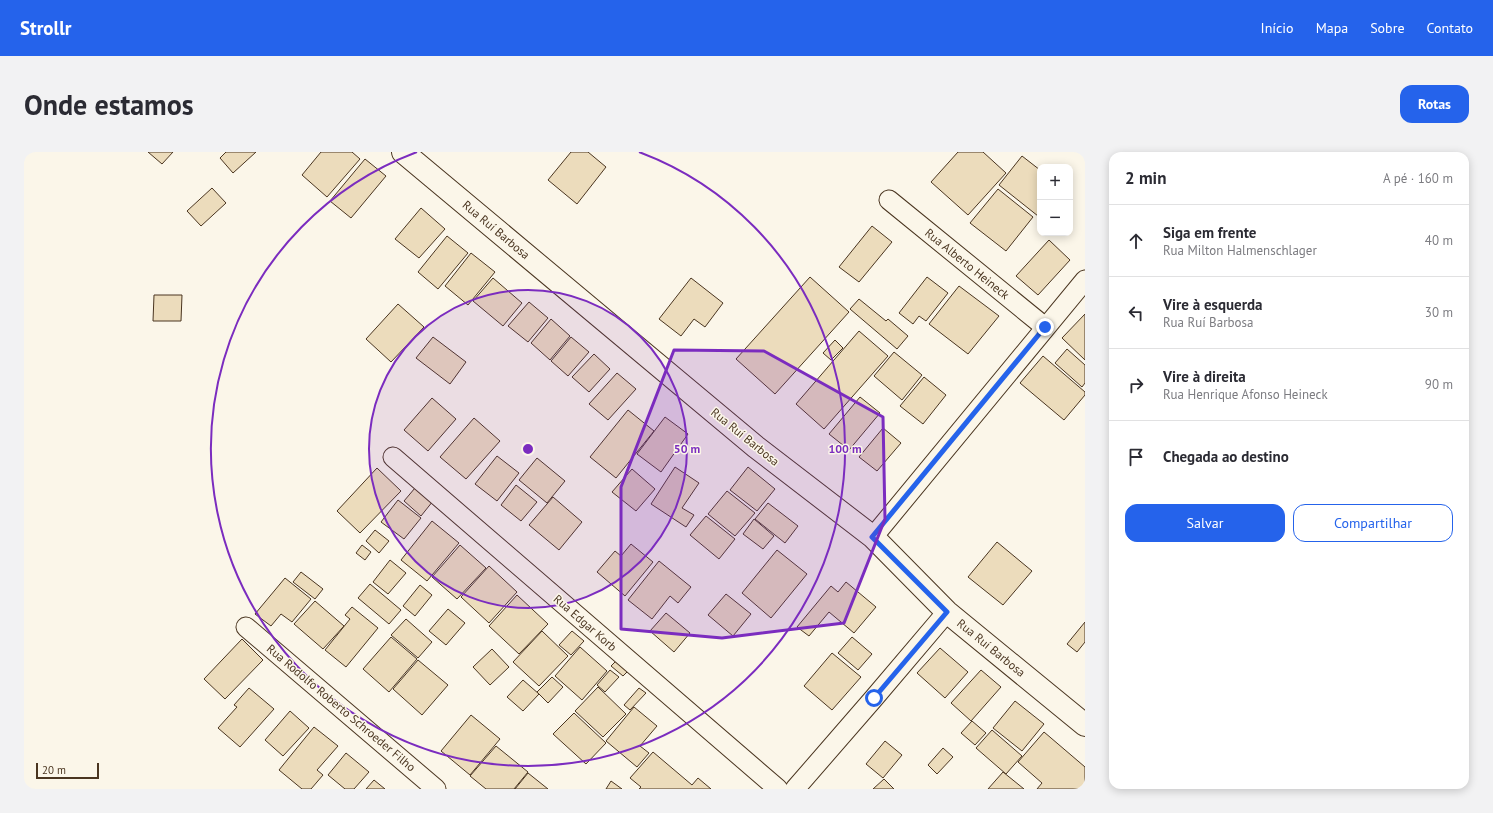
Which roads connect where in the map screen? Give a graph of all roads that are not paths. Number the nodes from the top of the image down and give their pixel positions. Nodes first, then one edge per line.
1 (403, 152) edge
2 (889, 200) dead end
3 (1085, 280) edge
4 (1045, 327) junction
5 (393, 457) dead end
6 (872, 537) junction
7 (947, 612) junction
8 (246, 627) dead end
9 (1085, 725) edge
10 (436, 789) edge
11 (778, 789) edge
12 (795, 789) edge

1 - 6 main road, Rua Ruí Barbosa
2 - 4 street, Rua Alberto Heineck
3 - 4 street
4 - 6 street
5 - 11 street, Rua Edgar Korb
6 - 7 main road, Rua Ruí Barbosa
7 - 9 main road, Rua Ruí Barbosa
7 - 12 street
8 - 10 street, Rua Rodolfo Roberto Schroeder Filho

